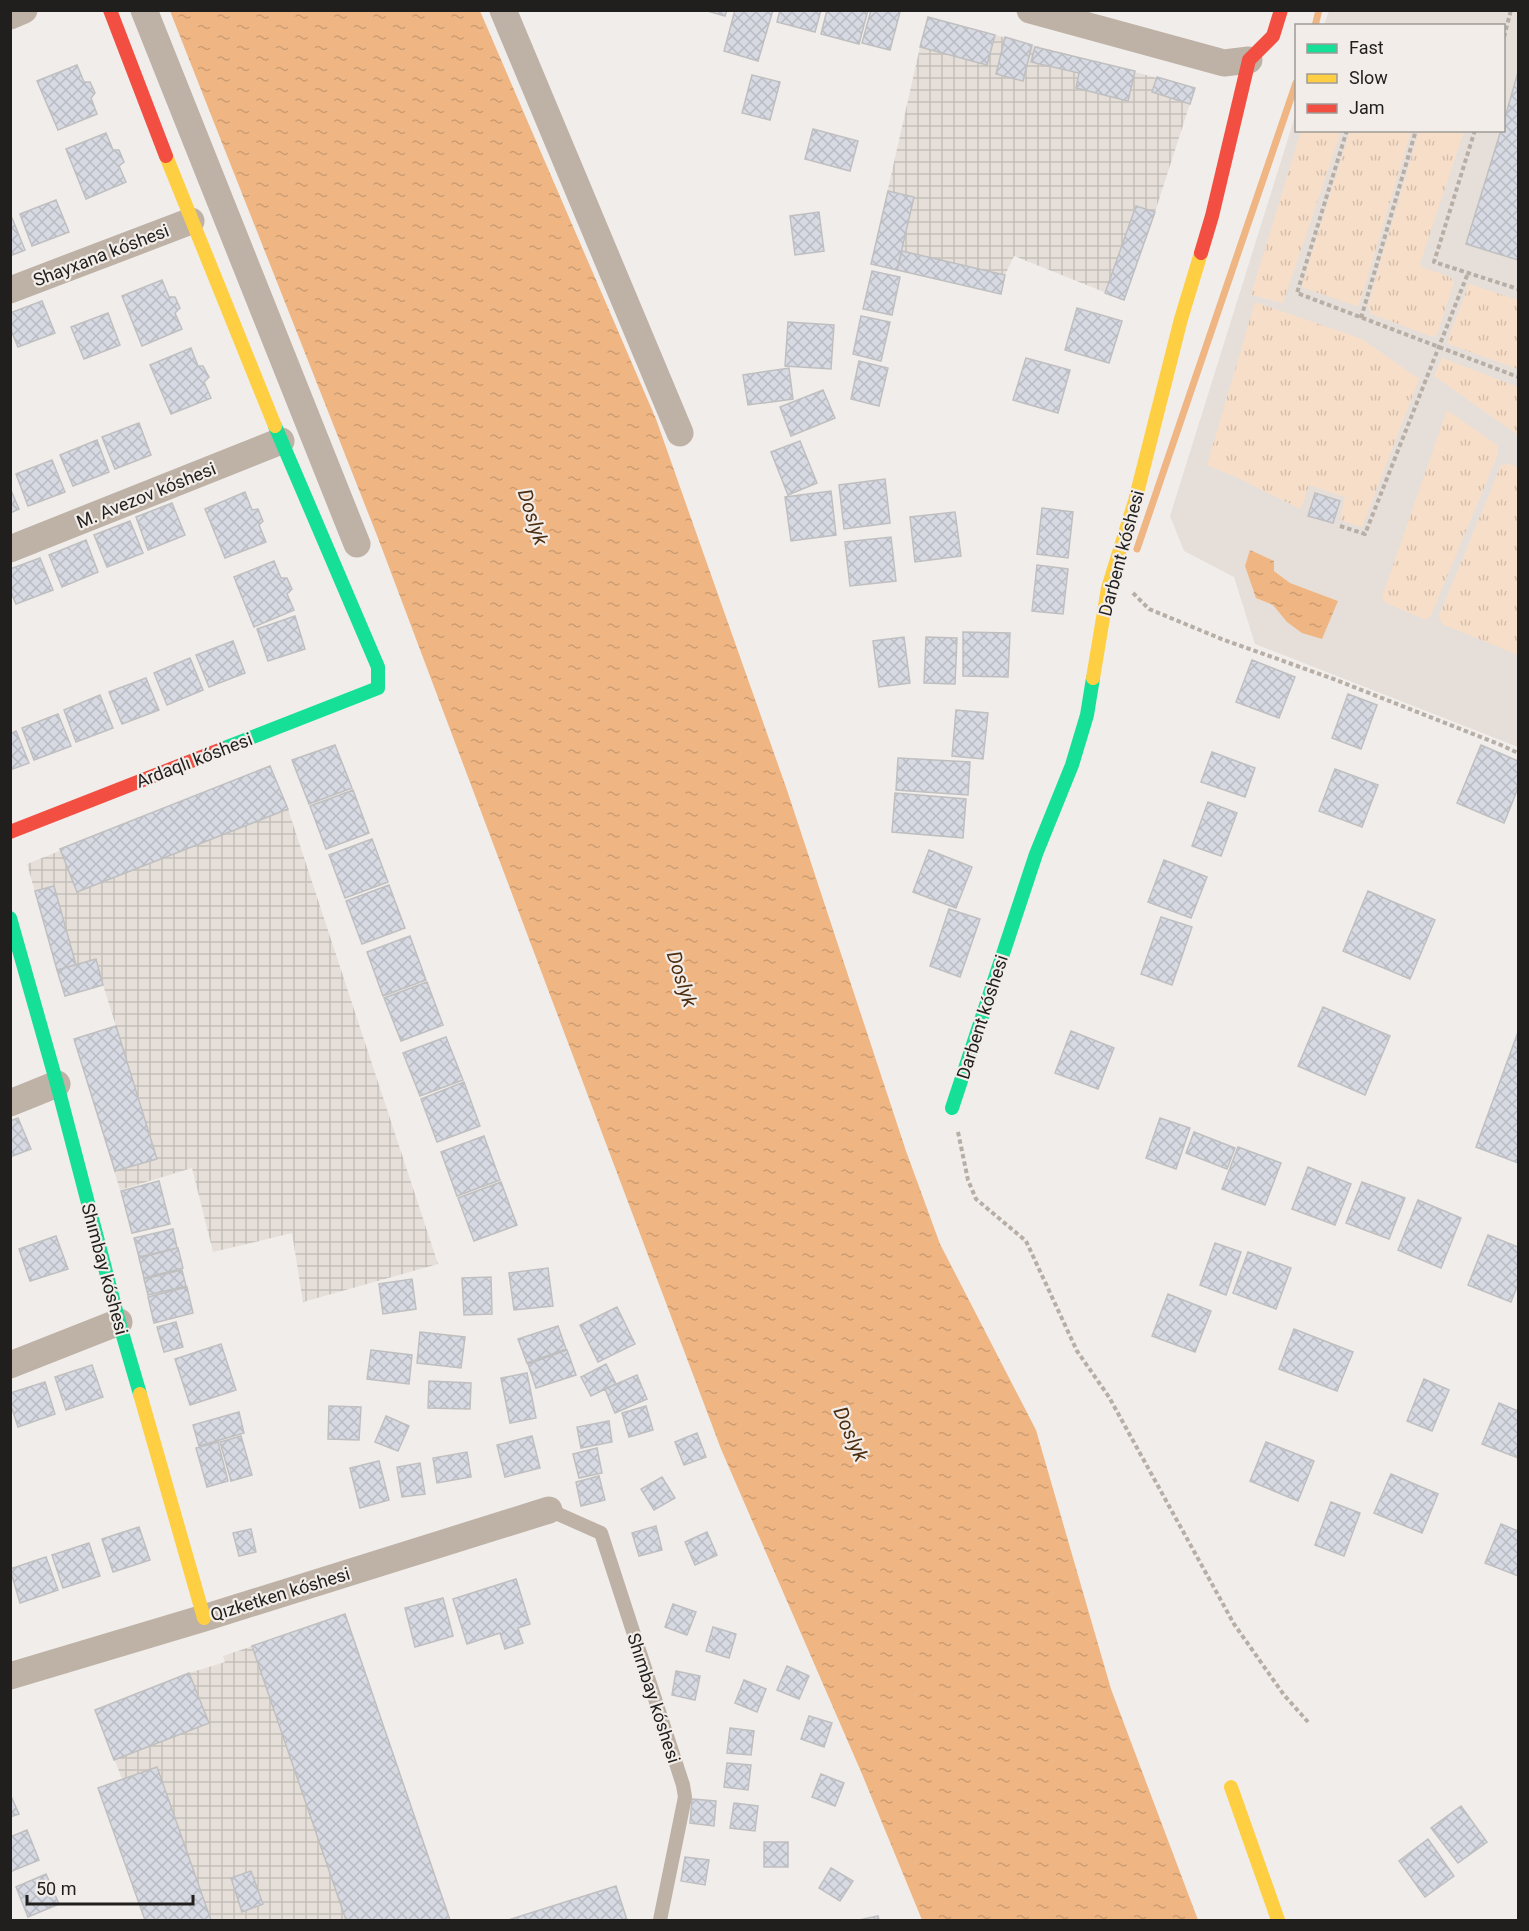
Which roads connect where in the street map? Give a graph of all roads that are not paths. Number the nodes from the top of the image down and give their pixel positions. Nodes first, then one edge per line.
1 (24, 10) edge
2 (110, 10) edge
3 (144, 10) edge
4 (503, 10) edge
5 (1030, 10) edge
6 (1281, 10) edge
7 (10, 16) edge
8 (1249, 60) junction
9 (191, 220) junction
10 (10, 290) edge
11 (680, 433) dead end
12 (281, 441) junction
13 (357, 544) dead end
14 (10, 549) edge
15 (10, 832) edge
16 (10, 918) edge
17 (57, 1084) junction
18 (10, 1103) edge
19 (952, 1108) road end
20 (119, 1322) junction
21 (10, 1365) edge
22 (549, 1510) joint
23 (204, 1618) junction
24 (10, 1676) edge
25 (1231, 1787) dead end
26 (660, 1920) edge
27 (1278, 1920) edge

1 - 7 street
2 - 9 street
3 - 13 street
4 - 11 street
5 - 8 street
6 - 8 street
8 - 19 street, Darbent kóshesi
9 - 10 street, Shayxana kóshesi
9 - 12 street
12 - 14 street, M. Avezov kóshesi
12 - 15 street, Ardaqlı kóshesi
16 - 17 street, Shımbay kóshesi
17 - 18 street
17 - 20 street, Shımbay kóshesi
20 - 21 street
20 - 23 street, Shımbay kóshesi
22 - 23 street, Qızketken kóshesi
22 - 26 lane, Shımbay kóshesi
23 - 24 street, Qızketken kóshesi
25 - 27 street

